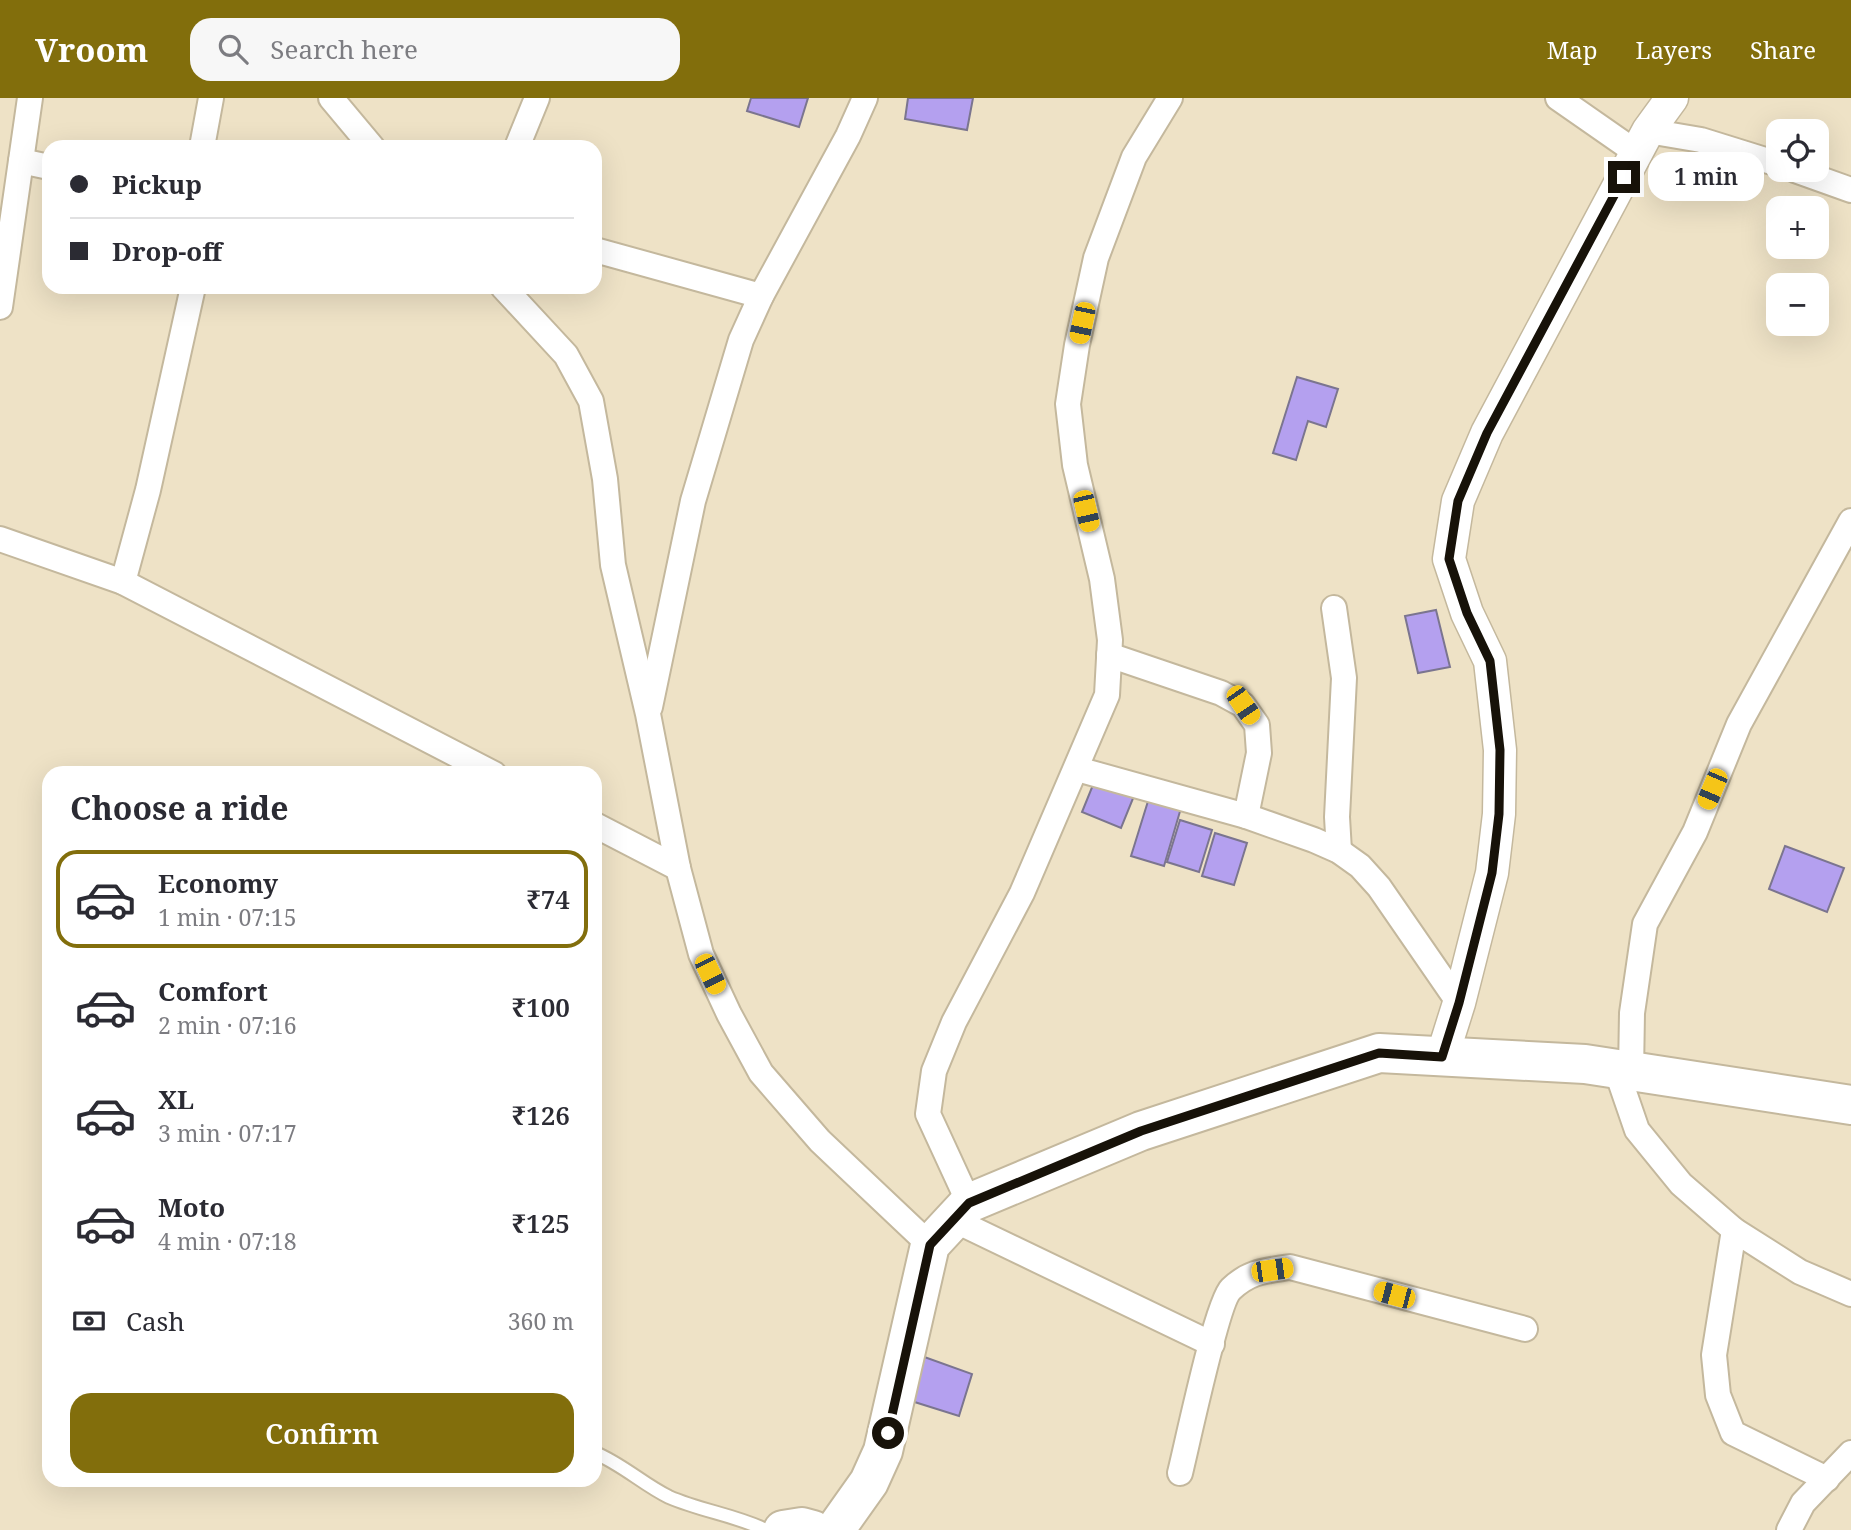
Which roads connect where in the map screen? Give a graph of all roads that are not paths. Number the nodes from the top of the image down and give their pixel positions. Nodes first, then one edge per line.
1 (30, 98) edge
2 (211, 98) edge
3 (331, 98) edge
4 (537, 98) edge
5 (865, 98) edge
6 (1170, 98) edge
7 (1558, 98) edge
8 (1672, 98) edge
9 (203, 140) edge
10 (366, 140) edge
11 (520, 140) edge
12 (1642, 142) junction
13 (1766, 160) edge
14 (21, 161) junction
15 (42, 166) edge
16 (1829, 182) edge
17 (1851, 190) edge
18 (602, 252) edge
19 (191, 294) edge
20 (509, 294) edge
21 (761, 296) junction
22 (0, 307) edge
23 (1851, 521) edge
24 (0, 539) edge
25 (123, 582) junction
26 (1334, 608) dead end
27 (1109, 654) junction
28 (648, 715) junction
29 (479, 766) edge
30 (1077, 769) junction
31 (1247, 817) junction
32 (602, 829) edge
33 (1339, 851) junction
34 (678, 868) junction
35 (1459, 1003) junction
36 (1442, 1057) junction
37 (1624, 1070) junction
38 (1851, 1105) edge
39 (951, 1222) junction
40 (1734, 1230) junction
41 (1851, 1294) edge
42 (1525, 1329) dead end
43 (1212, 1344) junction
44 (1850, 1455) edge
45 (602, 1457) edge
46 (1180, 1473) dead end
47 (1827, 1479) junction
48 (766, 1530) edge
49 (783, 1530) edge
50 (813, 1530) edge
51 (835, 1530) edge
52 (1790, 1530) edge

1 - 14 street
2 - 9 street
3 - 10 street
4 - 11 street
5 - 21 street
6 - 27 street
7 - 12 street
8 - 12 street
12 - 13 street
12 - 35 street
14 - 15 street
14 - 22 street
16 - 17 street
18 - 21 street
19 - 25 street
20 - 28 street
21 - 28 street
23 - 37 street
24 - 25 street
25 - 29 street
26 - 33 street
27 - 30 street
27 - 31 street
28 - 34 street
30 - 31 street
30 - 39 street
31 - 33 street
32 - 34 street
33 - 35 street
34 - 39 street
35 - 36 street
36 - 37 main road
36 - 39 main road
37 - 38 main road
37 - 40 street
39 - 43 street
39 - 51 main road
40 - 41 street
40 - 47 street
42 - 43 street
43 - 46 street
44 - 47 street
45 - 48 lane
47 - 52 street
49 - 50 main road

